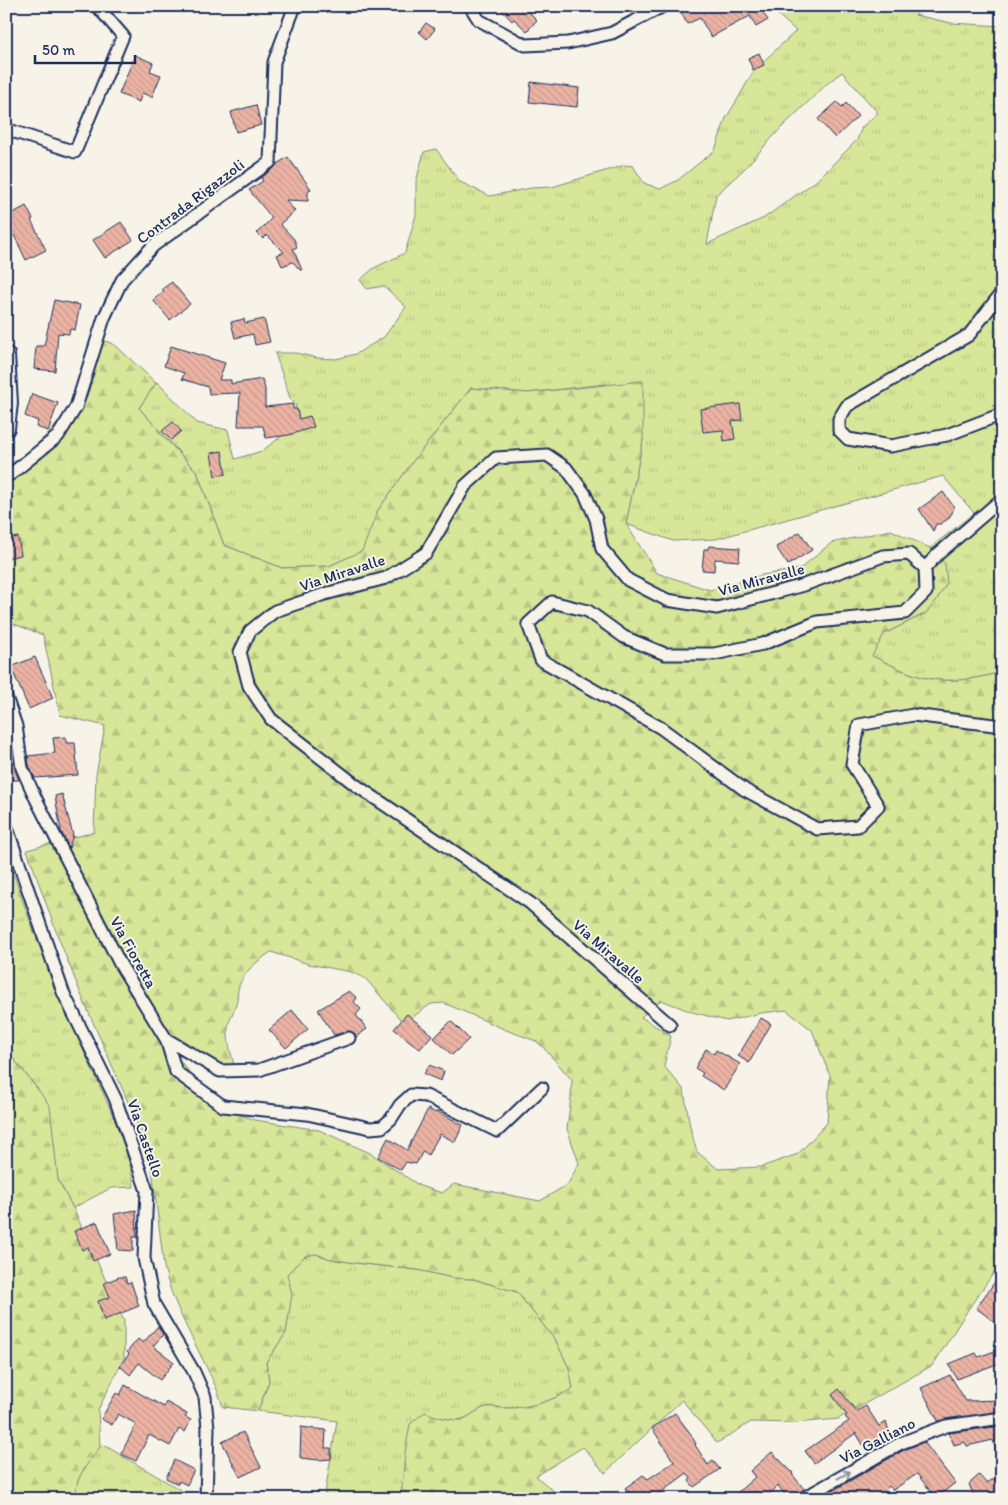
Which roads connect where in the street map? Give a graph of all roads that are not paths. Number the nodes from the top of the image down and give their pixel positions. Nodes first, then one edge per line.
1 (98, 6) edge
2 (295, 6) edge
3 (470, 6) edge
4 (663, 6) edge
5 (6, 129) edge
6 (1002, 292) edge
7 (6, 355) edge
8 (1002, 414) edge
9 (6, 428) edge
10 (6, 474) edge
11 (1002, 499) edge
12 (925, 568) junction
13 (6, 697) edge
14 (1002, 726) edge
15 (6, 824) edge
16 (670, 1025) dead end
17 (349, 1038) dead end
18 (166, 1039) junction
19 (542, 1088) dead end
20 (1002, 1418) edge
21 (206, 1499) edge
22 (802, 1499) edge

1 - 5 street
2 - 10 street, Contrada Rigazzoli
3 - 4 street
6 - 8 street
7 - 9 street
11 - 12 street
12 - 14 street
12 - 16 street, Via Miravalle
13 - 18 street, Via Fioretta
15 - 21 street, Via Castello
17 - 18 street, Via Fioretta
18 - 19 street
22 -> 20 street, Via Galliano

